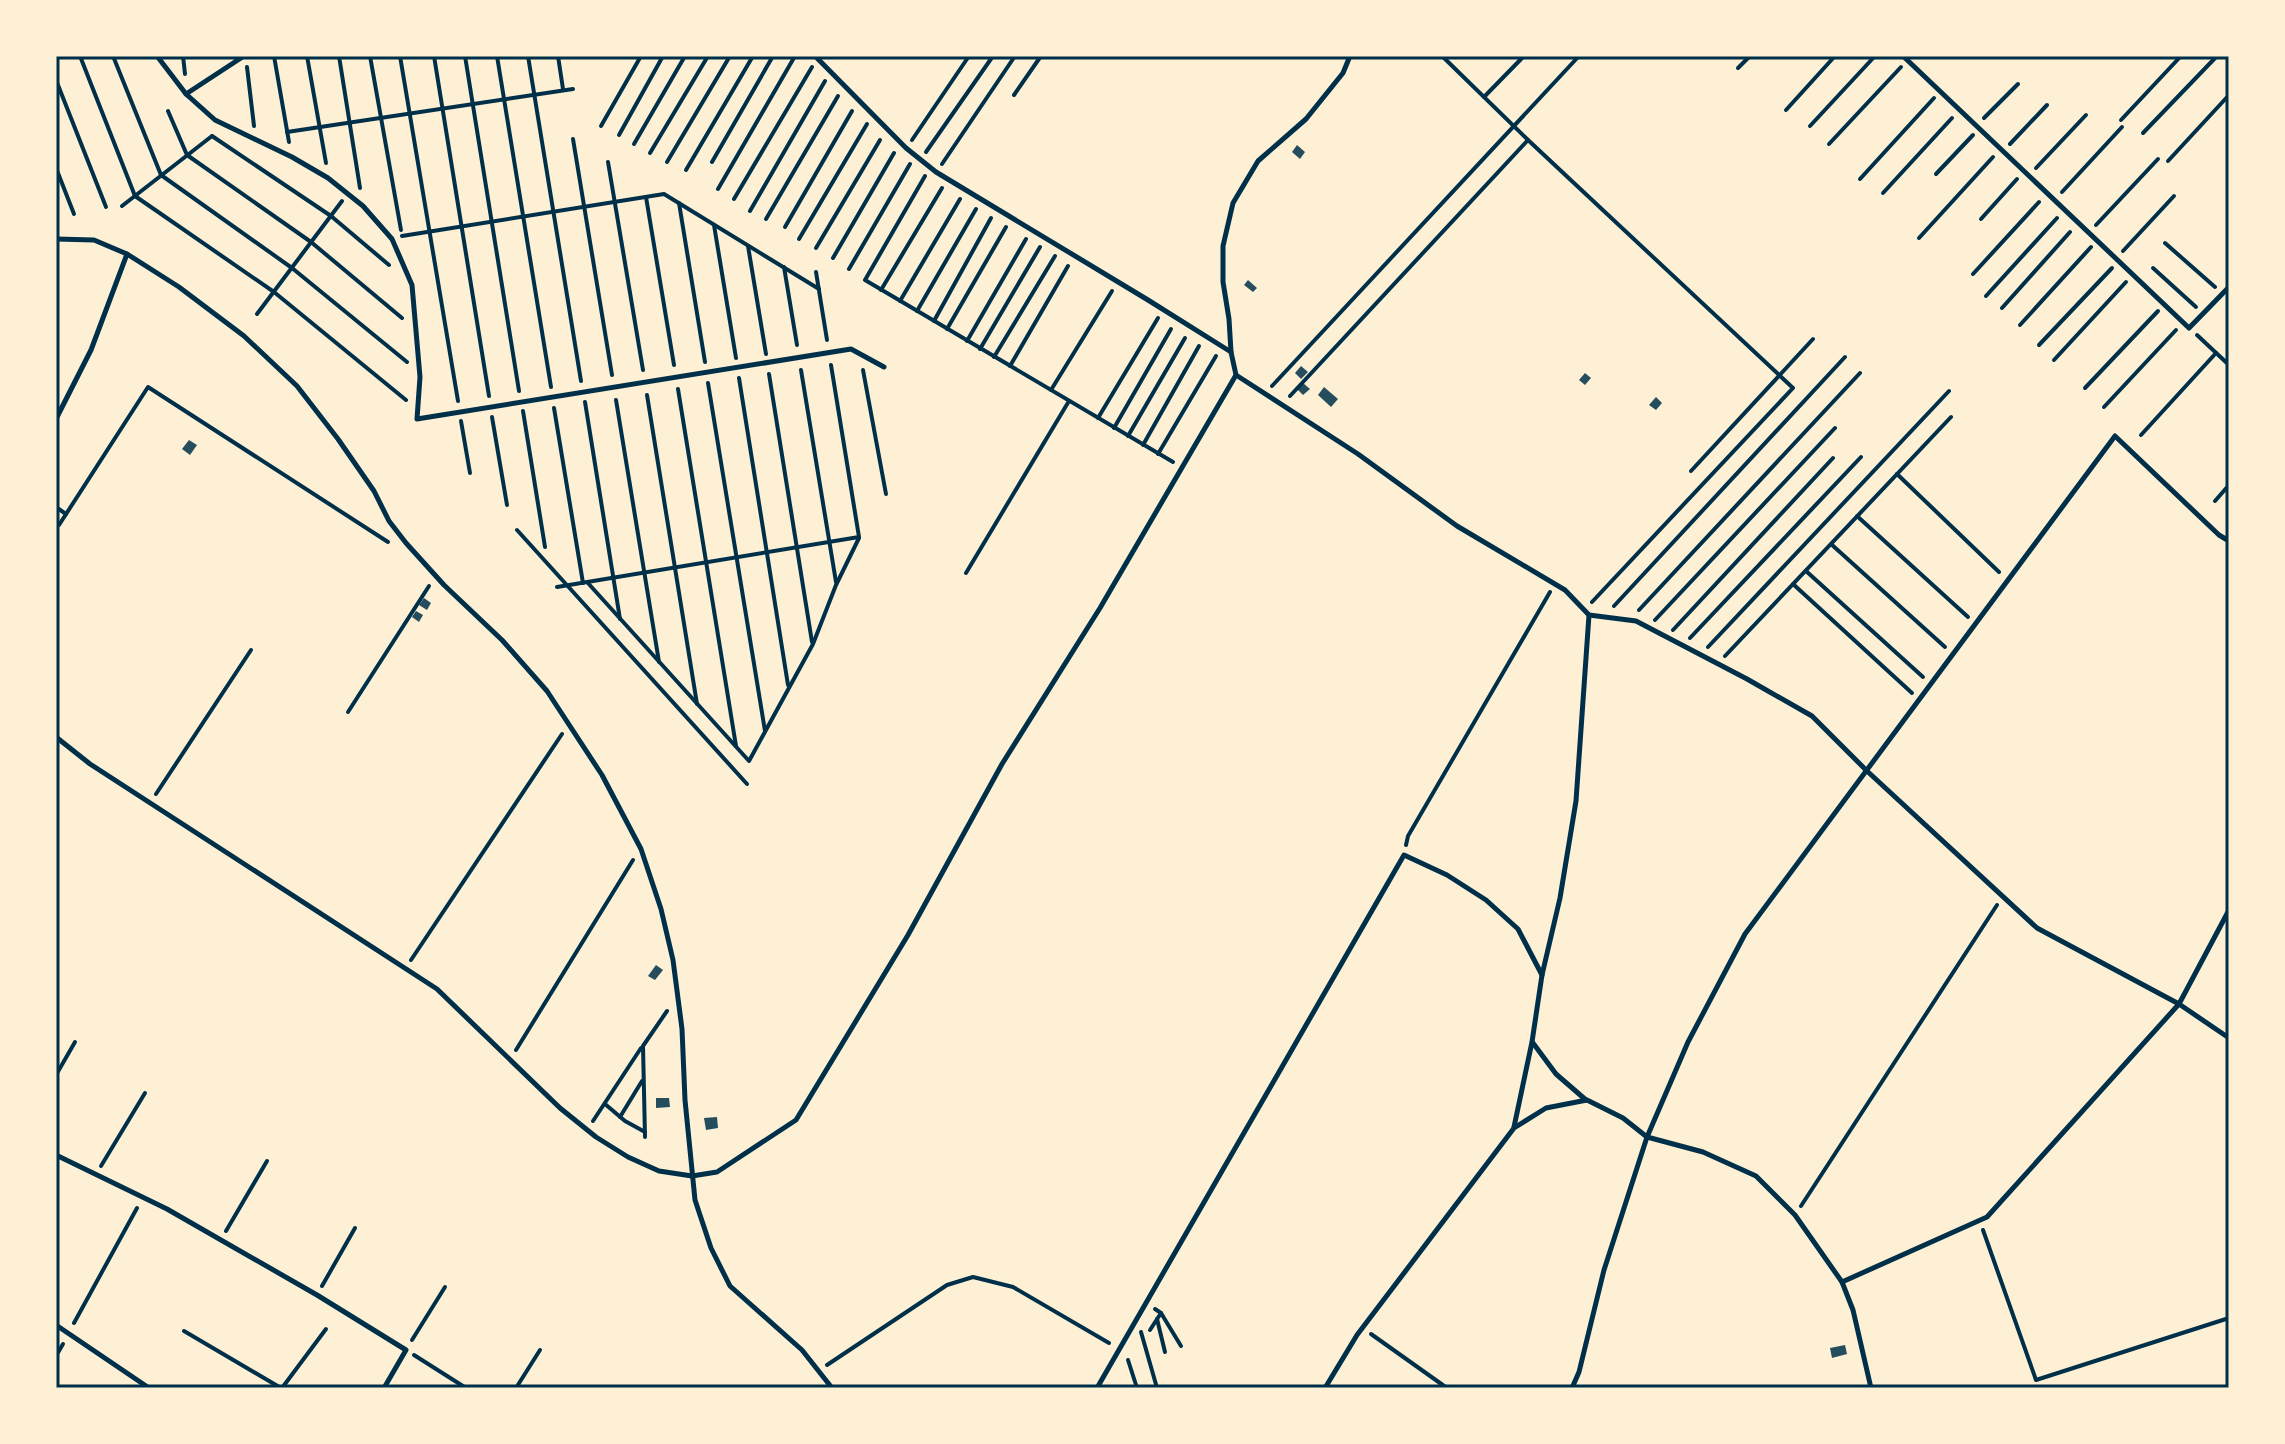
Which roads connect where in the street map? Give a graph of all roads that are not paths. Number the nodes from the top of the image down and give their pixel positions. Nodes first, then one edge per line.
1 (157, 56) edge
2 (245, 56) edge
3 (815, 56) edge
4 (1350, 56) edge
5 (1906, 58) edge
6 (186, 94) junction
7 (56, 239) edge
8 (127, 254) junction
9 (2229, 287) edge
10 (1231, 352) junction
11 (884, 367) dead end
12 (1236, 375) junction
13 (56, 419) edge
14 (2229, 541) edge
15 (1587, 612) junction
16 (56, 737) edge
17 (1867, 771) junction
18 (2229, 910) edge
19 (1542, 975) junction
20 (2179, 1004) junction
21 (2229, 1038) edge
22 (1532, 1042) junction
23 (1587, 1100) junction
24 (1514, 1128) junction
25 (1647, 1137) junction
26 (56, 1155) edge
27 (692, 1176) junction
28 (1842, 1282) junction
29 (56, 1325) edge
30 (149, 1388) edge
31 (384, 1388) edge
32 (832, 1388) edge
33 (1097, 1388) edge
34 (1325, 1388) edge
35 (1572, 1388) edge
36 (1871, 1388) edge

1 - 6 lane
2 - 6 lane
3 - 10 lane
4 - 10 lane
5 - 9 lane
6 - 11 lane
7 - 8 lane
8 - 13 lane
8 - 27 lane
10 - 12 lane
12 - 15 lane
12 - 27 lane
14 - 17 lane
15 - 17 lane
15 - 19 lane
16 - 27 lane
17 - 20 lane
17 - 25 lane
18 - 20 lane
19 - 22 lane
19 - 33 lane
20 - 21 lane
20 - 28 lane
22 - 23 lane
22 - 24 lane
23 - 24 lane
23 - 25 lane
24 - 34 lane
25 - 28 lane
25 - 35 lane
26 - 31 lane
27 - 32 lane
28 - 36 lane
29 - 30 lane

